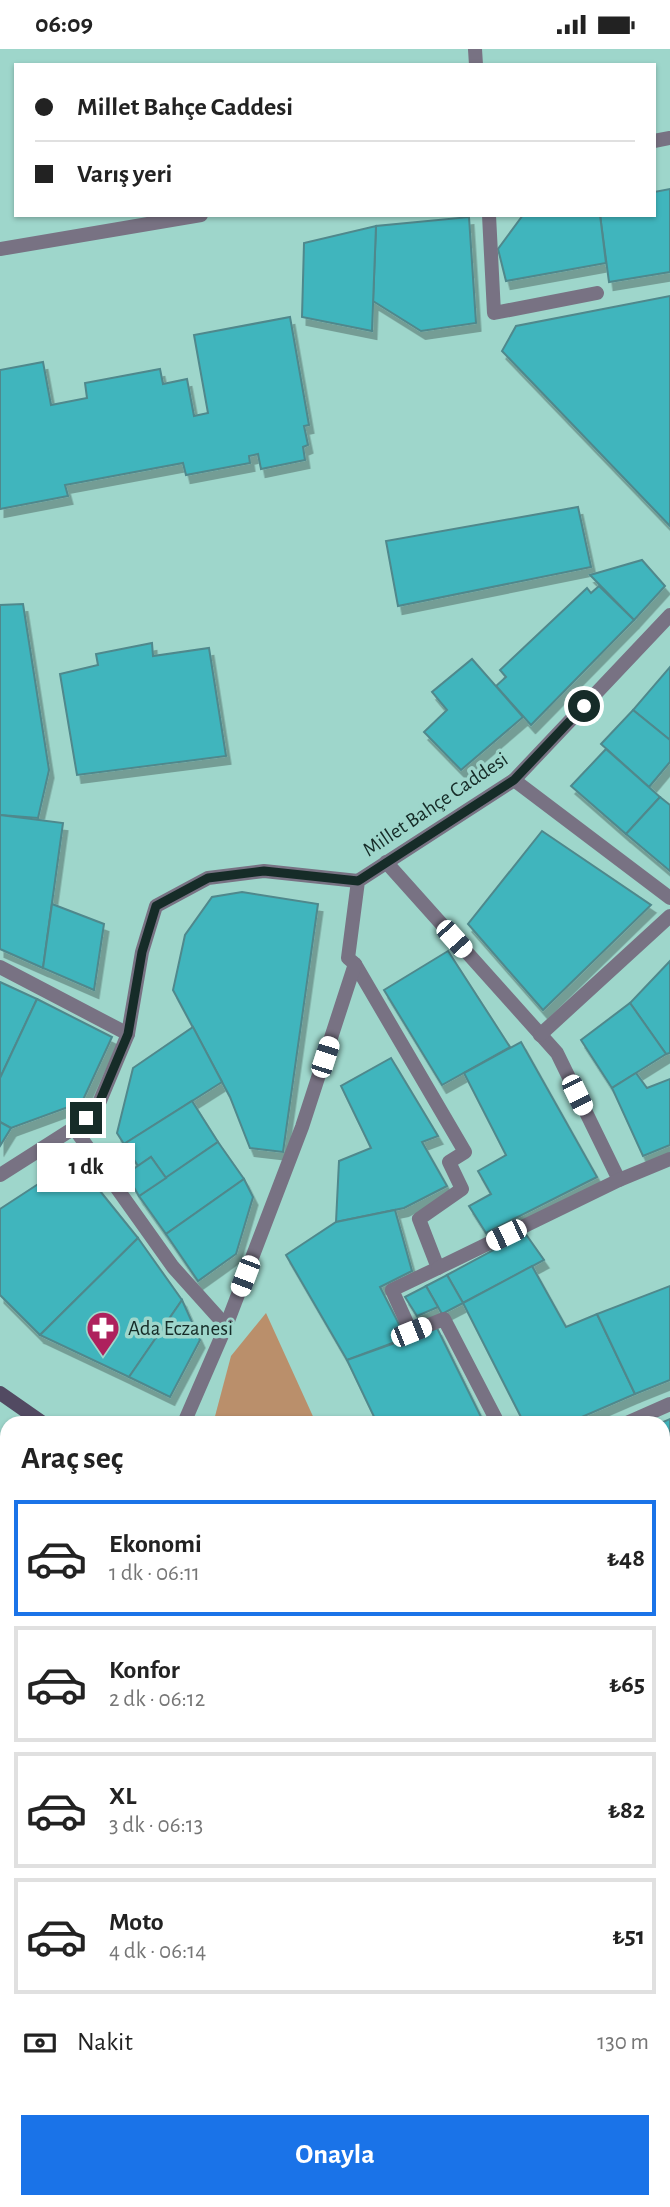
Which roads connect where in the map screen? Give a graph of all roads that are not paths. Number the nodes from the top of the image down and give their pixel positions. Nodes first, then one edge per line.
1 (189, 217) edge
2 (489, 217) edge
3 (0, 249) edge
4 (597, 293) dead end
5 (670, 615) edge
6 (514, 780) junction
7 (386, 862) junction
8 (358, 881) junction
9 (670, 898) edge
10 (670, 916) edge
11 (355, 964) junction
12 (0, 967) edge
13 (128, 1034) junction
14 (540, 1035) junction
15 (74, 1128) junction
16 (670, 1159) edge
17 (0, 1175) edge
18 (618, 1180) junction
19 (438, 1268) junction
20 (226, 1326) junction
21 (0, 1393) edge
22 (670, 1404) edge
23 (33, 1416) edge
24 (187, 1416) edge
25 (494, 1416) edge
26 (643, 1416) edge

1 - 3 street
2 - 4 street
5 - 6 street, Millet Bahçe Caddesi
6 - 7 street, Millet Bahçe Caddesi
6 - 9 street
7 - 8 street, Millet Bahçe Caddesi
7 - 14 street
8 - 11 street, Millet Bahçe Caddesi
8 - 13 street
10 - 14 street
11 - 19 street
11 - 20 street, Millet Bahçe Caddesi
12 - 13 street
13 - 15 street
14 - 18 street
15 - 17 street
15 - 20 street
16 - 18 street
18 - 19 street
19 - 25 street
20 - 24 street, Millet Bahçe Caddesi
21 - 23 main road
22 - 26 street

